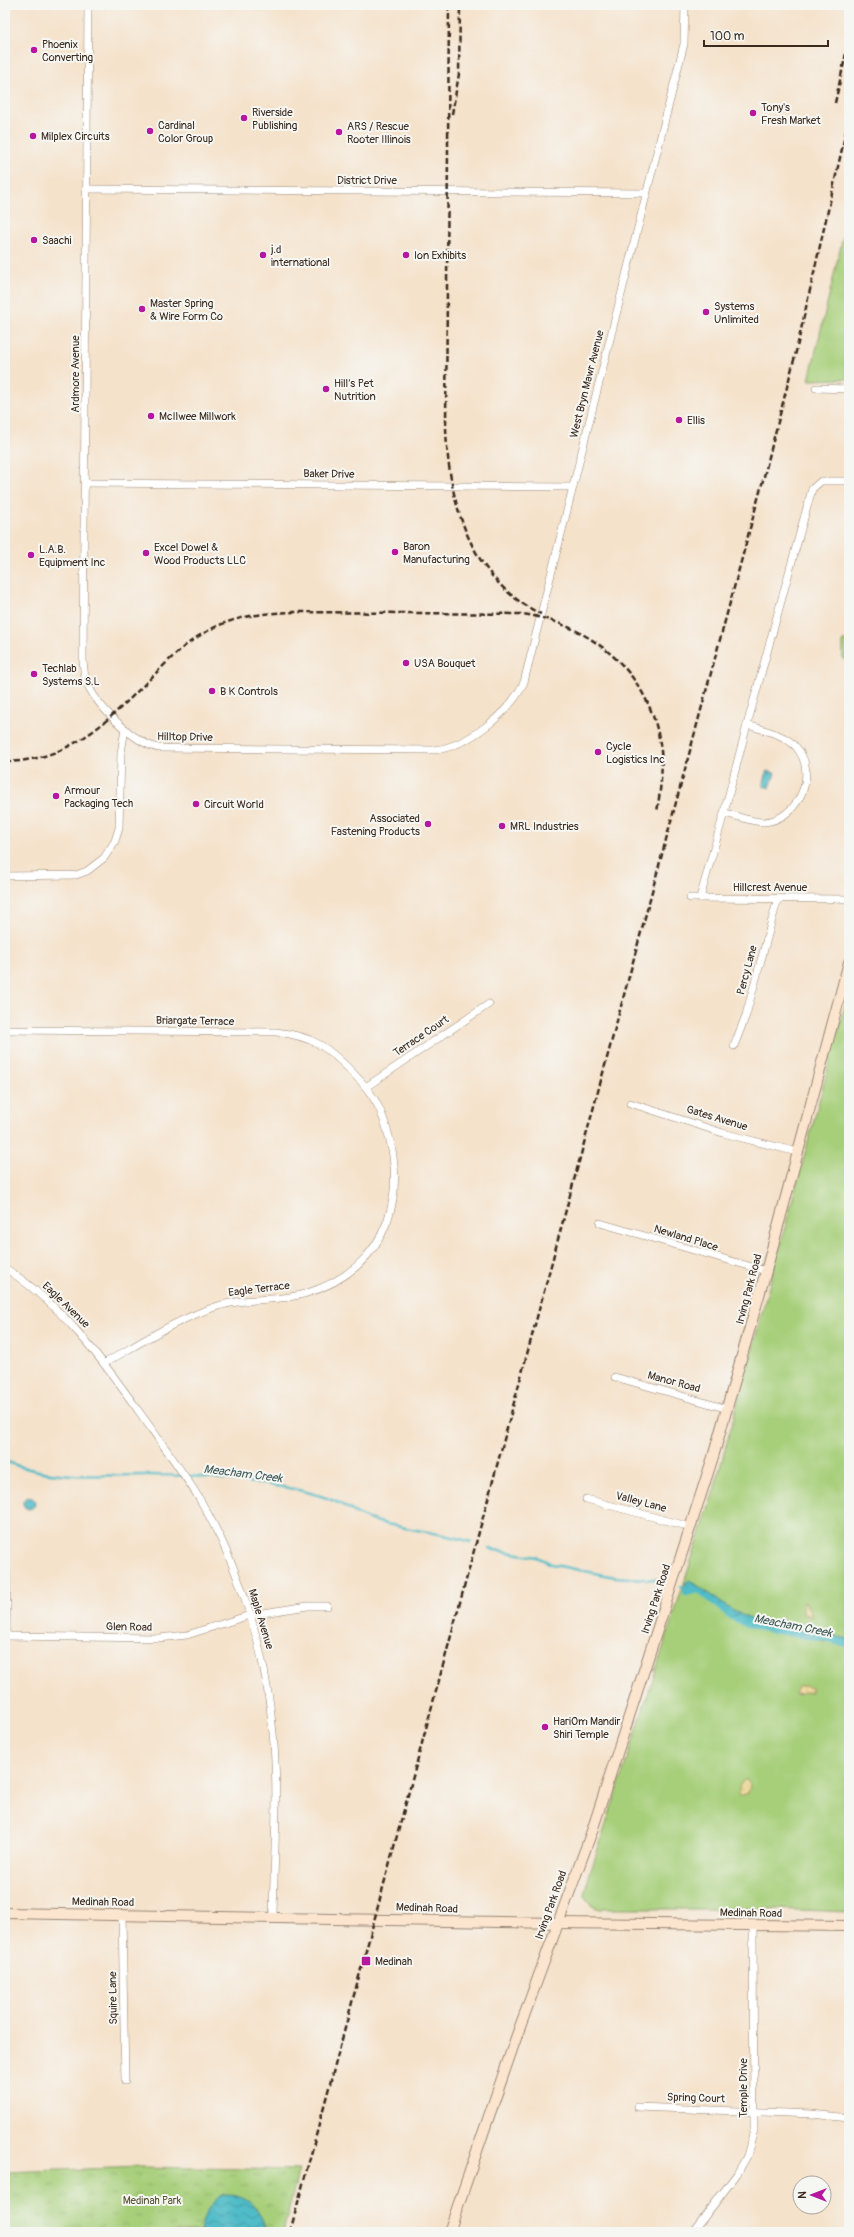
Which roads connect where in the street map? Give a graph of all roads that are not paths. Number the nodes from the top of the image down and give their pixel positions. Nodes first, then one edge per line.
1 (88, 5) edge
2 (685, 5) edge
3 (87, 189) junction
4 (646, 193) junction
5 (816, 388) dead end
6 (849, 389) edge
7 (849, 481) edge
8 (85, 483) junction
9 (573, 487) junction
10 (747, 725) junction
11 (125, 729) junction
12 (463, 742) joint
13 (724, 813) junction
14 (5, 876) edge
15 (690, 898) dead end
16 (700, 898) junction
17 (778, 898) junction
18 (849, 899) edge
19 (849, 962) edge
20 (488, 1004) dead end
21 (5, 1030) edge
22 (734, 1046) dead end
23 (366, 1087) junction
24 (630, 1103) dead end
25 (797, 1152) junction
26 (600, 1223) dead end
27 (5, 1268) edge
28 (352, 1270) joint
29 (766, 1271) junction
30 (105, 1364) junction
31 (615, 1377) dead end
32 (728, 1409) junction
33 (586, 1499) dead end
34 (691, 1527) junction
35 (5, 1571) edge
36 (327, 1606) dead end
37 (250, 1615) junction
38 (6, 1636) edge
39 (5, 1912) edge
40 (122, 1914) junction
41 (273, 1918) junction
42 (557, 1923) junction
43 (753, 1925) junction
44 (849, 1926) edge
45 (125, 2081) dead end
46 (637, 2107) dead end
47 (755, 2111) junction
48 (849, 2118) edge
49 (449, 2232) edge
50 (693, 2232) edge

1 - 3 street, Ardmore Avenue
2 - 4 street, West Bryn Mawr Avenue
3 - 4 street, District Drive
3 - 8 street, Ardmore Avenue
4 - 9 street, West Bryn Mawr Avenue
5 - 6 street
7 - 10 street
8 - 9 street, Baker Drive
8 - 11 street, Ardmore Avenue
9 - 12 street, West Bryn Mawr Avenue
10 - 13 street
10 - 13 street
11 - 12 street, Hilltop Drive
11 - 14 street
13 - 16 street
15 - 16 street, Hillcrest Avenue
16 - 17 street, Hillcrest Avenue
17 - 18 street, Hillcrest Avenue
17 - 22 street, Percy Lane
19 - 25 main road, Irving Park Road
20 - 23 street, Terrace Court
21 - 23 street, Briargate Terrace
23 - 28 street, Briargate Terrace
24 - 25 street, Gates Avenue
25 - 29 main road, Irving Park Road
26 - 29 street, Newland Place
27 - 30 street, Eagle Avenue
28 - 30 street, Eagle Terrace
29 - 32 main road, Irving Park Road
30 - 37 street, Maple Avenue
31 - 32 street, Manor Road
32 - 34 main road, Irving Park Road
33 - 34 street, Valley Lane
34 - 42 main road, Irving Park Road
35 - 38 street
36 - 37 street, Glen Road
37 - 38 street, Glen Road
37 - 41 street, Maple Avenue
39 - 40 main road, Medinah Road
40 - 41 main road, Medinah Road
40 - 45 street, Squire Lane
41 - 42 main road, Medinah Road
42 - 43 main road, Medinah Road
42 - 49 main road, Irving Park Road
43 - 44 main road, Medinah Road
43 - 47 street, Temple Drive
46 - 47 street, Spring Court
47 - 48 street, Spring Court
47 - 50 street, Temple Drive

